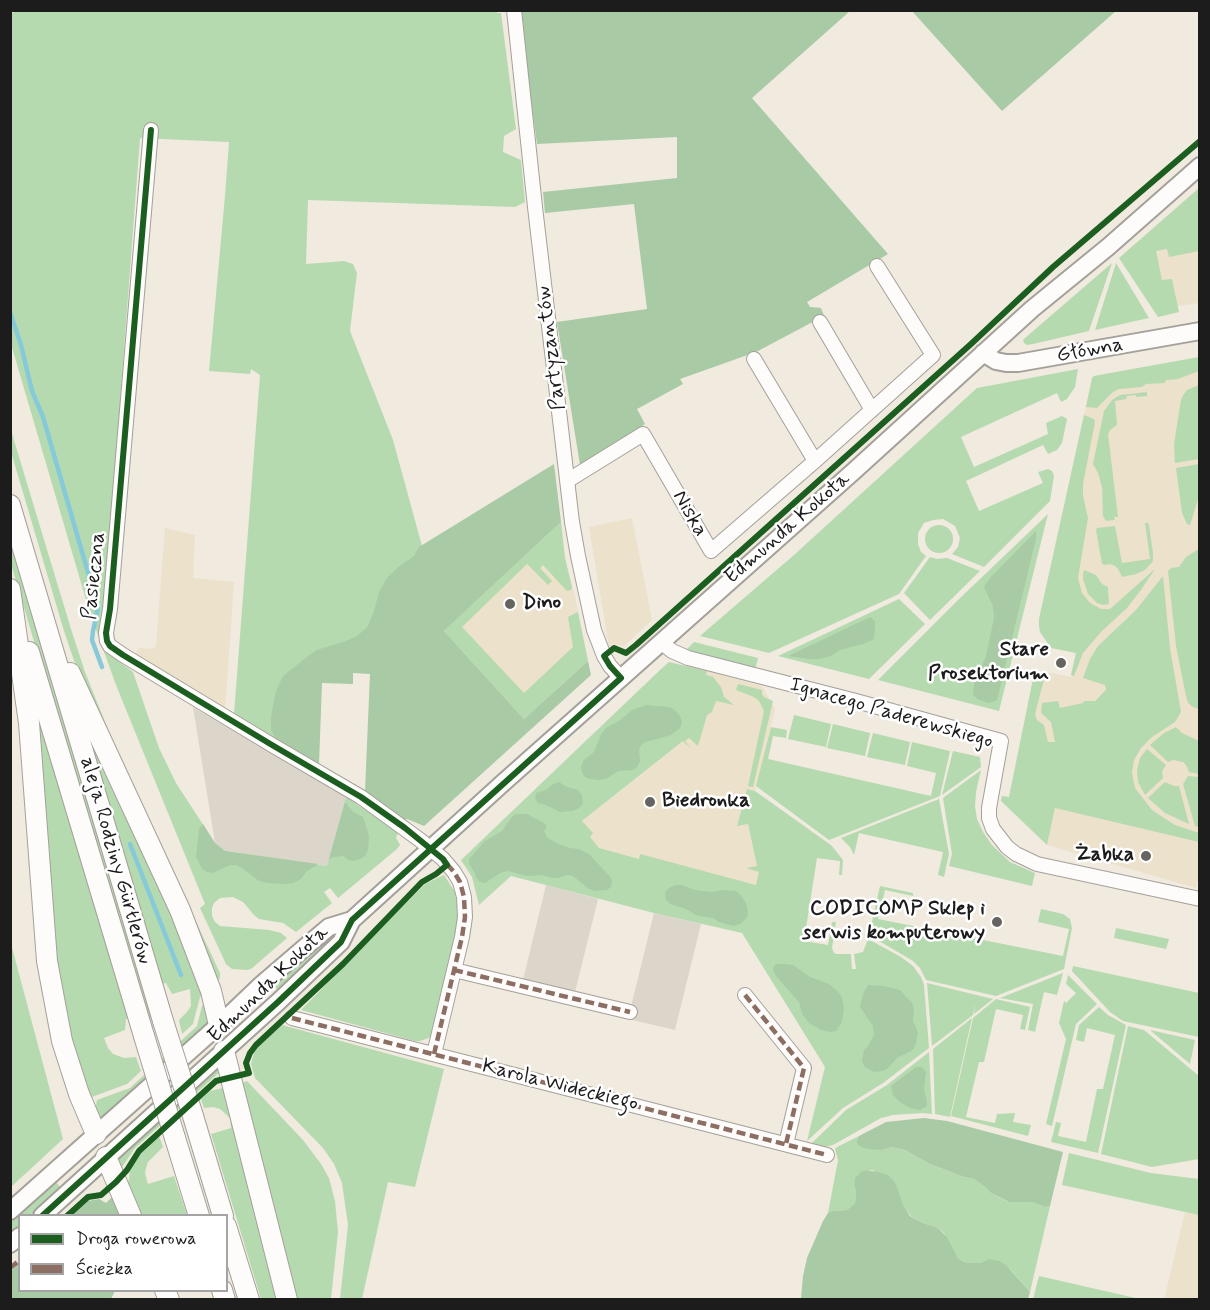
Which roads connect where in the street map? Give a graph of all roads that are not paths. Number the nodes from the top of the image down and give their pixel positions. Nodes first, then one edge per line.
1 (514, 10) edge
2 (151, 130) dead end
3 (1200, 166) edge
4 (877, 267) dead end
5 (820, 322) dead end
6 (1200, 331) edge
7 (983, 353) junction
8 (754, 359) dead end
9 (872, 410) junction
10 (815, 461) junction
11 (567, 481) junction
12 (10, 506) edge
13 (10, 589) edge
14 (40, 608) junction
15 (661, 642) junction
16 (621, 678) junction
17 (430, 849) junction
18 (1200, 899) edge
19 (352, 920) junction
20 (454, 970) junction
21 (745, 995) dead end
22 (630, 1012) dead end
23 (292, 1018) dead end
24 (219, 1025) junction
25 (224, 1051) junction
26 (434, 1054) junction
27 (96, 1134) junction
28 (786, 1144) junction
29 (827, 1155) dead end
30 (106, 1157) junction
31 (10, 1211) edge
32 (43, 1214) edge
33 (131, 1214) edge
34 (199, 1214) edge
35 (223, 1214) edge
36 (228, 1232) edge
37 (249, 1299) edge
38 (287, 1299) edge

1 - 11 street, Partyzantów
2 - 17 street, Pasieczna
3 - 7 street, Edmunda Kokota
4 - 9 street, Niska
5 - 9 street
6 - 7 street, Główna
7 - 15 street, Edmunda Kokota
8 - 10 street
9 - 10 street, Niska
10 - 11 street, Niska
11 - 16 street, Partyzantów
12 - 14 main road, aleja Rodziny Gürtlerów
13 - 27 main road
13 - 34 main road, aleja Rodziny Gürtlerów, bridge
14 - 24 main road
14 - 35 main road, aleja Rodziny Gürtlerów, bridge
15 - 16 street, Edmunda Kokota
15 - 18 street, Ignacego Paderewskiego
16 - 17 street, Edmunda Kokota
17 - 19 street, Edmunda Kokota
17 - 20 street
19 - 24 street, Edmunda Kokota
19 - 25 street, Edmunda Kokota
20 - 22 street
20 - 26 street
21 - 28 street
23 - 26 street, Karola Wideckiego
24 - 25 street
24 - 27 street, Edmunda Kokota
25 - 30 street, Edmunda Kokota
25 - 38 main road
26 - 28 street, Karola Wideckiego
27 - 30 street
27 - 31 street, Edmunda Kokota
28 - 29 street, Karola Wideckiego
30 - 32 street, Edmunda Kokota
30 - 33 main road
36 - 37 main road

